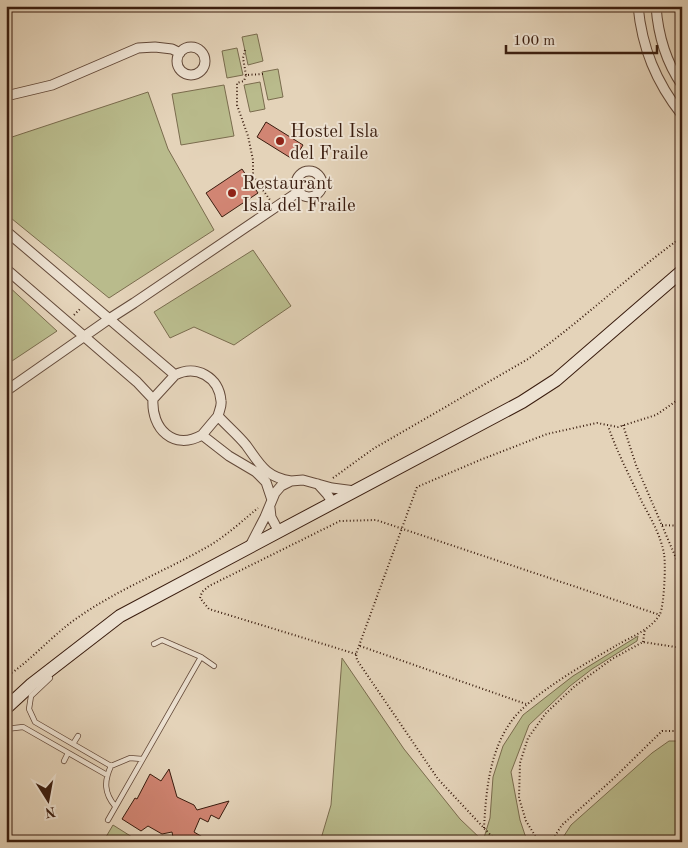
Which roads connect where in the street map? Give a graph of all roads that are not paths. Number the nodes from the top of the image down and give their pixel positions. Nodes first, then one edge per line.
1 (638, 6) edge
2 (656, 6) edge
3 (180, 52) dead end
4 (682, 85) edge
5 (6, 96) edge
6 (682, 115) edge
7 (298, 192) dead end
8 (6, 231) edge
9 (6, 269) edge
10 (682, 271) edge
11 (109, 319) junction
12 (84, 336) junction
13 (175, 375) junction
14 (6, 391) edge
15 (153, 399) junction
16 (218, 416) junction
17 (202, 434) junction
18 (291, 481) junction
19 (317, 484) junction
20 (355, 491) junction
21 (333, 503) junction
22 (268, 504) junction
23 (279, 532) junction
24 (248, 549) junction
25 (154, 644) dead end
26 (201, 657) junction
27 (63, 660) junction
28 (214, 666) dead end
29 (9, 704) edge
30 (6, 729) edge
31 (78, 736) dead end
32 (73, 744) junction
33 (68, 753) junction
34 (142, 759) junction
35 (64, 761) dead end
36 (111, 766) junction
37 (107, 775) junction
38 (116, 806) junction
39 (108, 820) dead end

1 - 6 street
2 - 4 street
3 - 5 street
7 - 11 street
8 - 11 street
9 - 12 street
10 - 20 main road
11 - 12 street
11 - 13 street
12 - 14 street
12 - 15 street
13 - 15 street
13 - 16 street
15 - 17 street
16 - 17 street
16 - 18 street
17 - 22 street
18 - 19 street
18 - 22 street
19 - 20 street
19 - 21 street
20 - 21 main road
21 - 23 main road
22 - 23 street
22 - 24 street
23 - 24 main road
24 - 27 main road
25 - 26 lane
26 - 28 lane
26 - 34 lane
27 - 29 main road
27 - 32 lane
30 - 33 lane
31 - 32 lane
32 - 36 lane
33 - 35 lane
33 - 37 lane
34 - 36 lane
34 - 38 lane
36 - 37 lane
37 - 38 lane
38 - 39 lane

